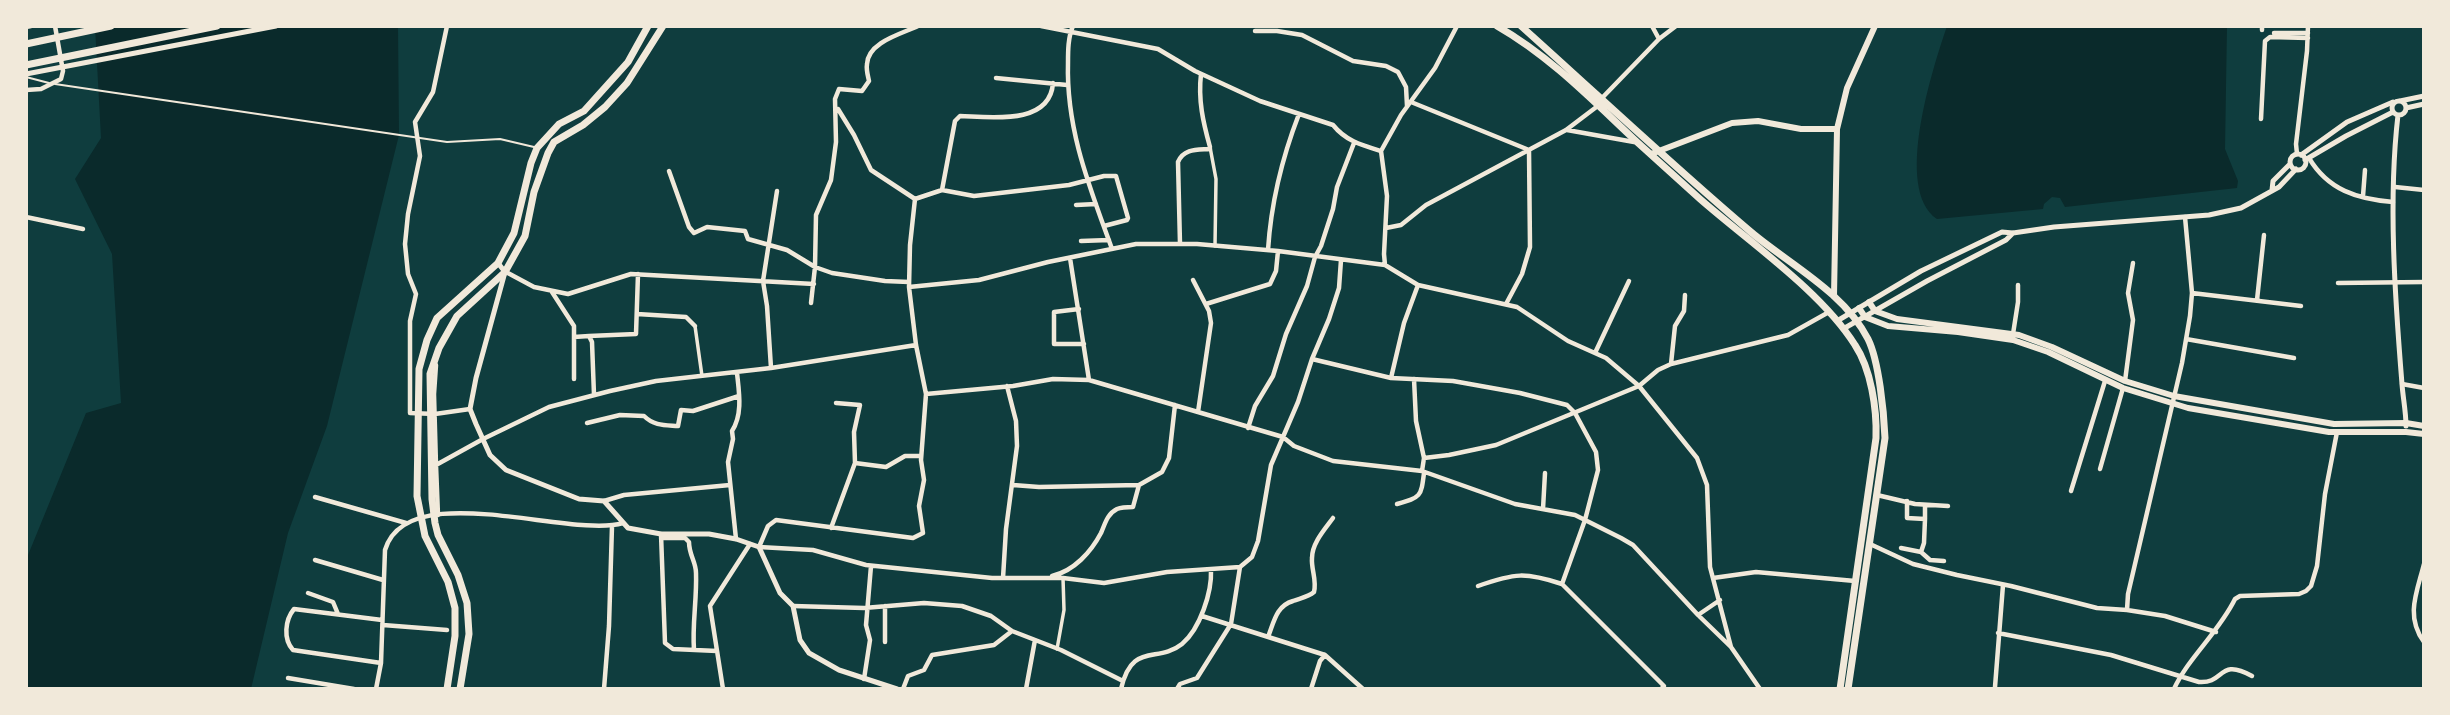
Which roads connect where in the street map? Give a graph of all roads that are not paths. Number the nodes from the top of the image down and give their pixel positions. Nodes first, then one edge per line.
1 (55, 26) edge
2 (111, 26) edge
3 (217, 26) edge
4 (276, 26) edge
5 (447, 26) edge
6 (648, 26) edge
7 (663, 26) edge
8 (918, 26) edge
9 (1041, 26) edge
10 (1073, 26) edge
11 (1457, 26) edge
12 (1497, 26) edge
13 (1521, 26) edge
14 (1652, 26) edge
15 (1875, 26) edge
16 (1672, 27) edge
17 (1255, 31) dead end
18 (1070, 32) junction
19 (2308, 32) edge
20 (2274, 33) dead end
21 (1659, 39) junction
22 (29, 44) edge
23 (26, 65) edge
24 (38, 68) junction
25 (1201, 74) junction
26 (26, 76) edge
27 (996, 78) dead end
28 (1053, 83) junction
29 (1067, 85) junction
30 (26, 90) edge
31 (2424, 96) edge
32 (1600, 102) junction
33 (2397, 102) junction
34 (1409, 104) junction
35 (2424, 104) edge
36 (836, 106) junction
37 (2406, 108) junction
38 (2367, 112) junction
39 (1299, 114) junction
40 (2396, 114) junction
41 (2261, 119) dead end
42 (2372, 123) junction
43 (1837, 129) junction
44 (1566, 130) junction
45 (1354, 143) junction
46 (1638, 143) junction
47 (537, 148) junction
48 (1210, 148) junction
49 (1529, 150) junction
50 (1381, 151) junction
51 (1661, 151) junction
52 (1651, 155) junction
53 (2303, 157) junction
54 (2290, 164) junction
55 (2296, 169) junction
56 (2365, 170) dead end
57 (669, 171) dead end
58 (1087, 181) junction
59 (2395, 187) junction
60 (942, 190) junction
61 (2272, 190) junction
62 (2424, 190) edge
63 (777, 191) dead end
64 (2363, 196) junction
65 (915, 199) junction
66 (2393, 202) junction
67 (1096, 204) junction
68 (1076, 205) dead end
69 (26, 217) edge
70 (2185, 217) junction
71 (1104, 226) junction
72 (1386, 228) junction
73 (83, 229) dead end
74 (2013, 233) junction
75 (2264, 235) dead end
76 (1109, 240) junction
77 (1081, 241) dead end
78 (768, 244) junction
79 (1180, 244) junction
80 (1215, 246) junction
81 (1112, 249) junction
82 (1268, 250) junction
83 (1278, 251) junction
84 (1315, 257) junction
85 (1070, 258) junction
86 (1341, 260) junction
87 (498, 263) junction
88 (2133, 263) dead end
89 (1385, 265) junction
90 (815, 267) junction
91 (1921, 271) junction
92 (505, 272) junction
93 (638, 274) junction
94 (1193, 280) dead end
95 (763, 281) junction
96 (1629, 281) dead end
97 (1927, 281) junction
98 (2396, 282) junction
99 (2424, 282) edge
100 (2338, 283) dead end
101 (814, 284) junction
102 (909, 284) junction
103 (1418, 285) junction
104 (2018, 285) dead end
105 (552, 291) junction
106 (2192, 293) junction
107 (1685, 295) dead end
108 (1833, 296) junction
109 (2257, 300) junction
110 (1869, 302) junction
111 (811, 303) dead end
112 (1206, 304) junction
113 (1506, 304) junction
114 (2301, 306) dead end
115 (1859, 308) junction
116 (1079, 310) junction
117 (1875, 311) junction
118 (1829, 312) junction
119 (1850, 313) junction
120 (637, 314) junction
121 (1865, 317) junction
122 (1837, 321) junction
123 (1857, 321) junction
124 (695, 326) joint
125 (1843, 329) junction
126 (2013, 334) junction
127 (589, 336) junction
128 (574, 337) junction
129 (2186, 339) junction
130 (1084, 344) junction
131 (443, 345) dead end
132 (916, 345) junction
133 (1595, 353) junction
134 (2294, 358) dead end
135 (1312, 359) junction
136 (1671, 364) junction
137 (771, 369) junction
138 (737, 373) junction
139 (703, 377) junction
140 (1391, 378) junction
141 (574, 379) dead end
142 (1414, 379) junction
143 (1089, 380) junction
144 (2105, 381) junction
145 (2402, 384) junction
146 (2124, 385) junction
147 (1639, 386) junction
148 (1007, 387) junction
149 (2424, 388) edge
150 (926, 394) junction
151 (594, 396) junction
152 (739, 396) junction
153 (2173, 400) junction
154 (836, 404) dead end
155 (1175, 405) junction
156 (470, 409) junction
157 (1198, 412) junction
158 (1575, 413) junction
159 (435, 414) junction
160 (587, 423) dead end
161 (2406, 423) junction
162 (2424, 426) edge
163 (1248, 428) junction
164 (2337, 432) junction
165 (2406, 432) junction
166 (2424, 435) edge
167 (1283, 437) junction
168 (483, 439) junction
169 (921, 456) junction
170 (1424, 458) junction
171 (855, 463) junction
172 (436, 465) junction
173 (2100, 469) dead end
174 (1423, 472) junction
175 (1545, 473) dead end
176 (730, 485) junction
177 (1013, 485) junction
178 (1139, 485) junction
179 (2071, 491) dead end
180 (1877, 495) junction
181 (315, 497) dead end
182 (604, 501) junction
183 (1907, 501) junction
184 (1397, 504) dead end
185 (1926, 505) junction
186 (1948, 506) dead end
187 (1543, 509) junction
188 (438, 515) junction
189 (1334, 518) dead end
190 (1925, 519) junction
191 (1585, 520) junction
192 (407, 523) junction
193 (623, 523) junction
194 (612, 526) junction
195 (831, 528) junction
196 (660, 536) junction
197 (736, 539) junction
198 (750, 544) junction
199 (1870, 544) junction
200 (759, 547) junction
201 (1901, 548) dead end
202 (1921, 552) junction
203 (315, 560) dead end
204 (1944, 561) dead end
205 (2424, 564) edge
206 (871, 566) junction
207 (1240, 567) junction
208 (1211, 570) junction
209 (1003, 578) junction
210 (1040, 578) junction
211 (1063, 578) junction
212 (1713, 578) junction
213 (383, 580) junction
214 (1855, 581) junction
215 (1562, 584) junction
216 (2003, 585) junction
217 (1478, 586) dead end
218 (308, 593) dead end
219 (1720, 600) junction
220 (793, 606) junction
221 (885, 606) junction
222 (867, 608) junction
223 (2127, 610) junction
224 (338, 614) junction
225 (1698, 615) junction
226 (1202, 616) junction
227 (382, 623) junction
228 (1231, 624) junction
229 (447, 630) dead end
230 (1012, 631) junction
231 (2216, 632) junction
232 (1998, 633) junction
233 (1268, 637) junction
234 (1035, 640) junction
235 (885, 642) dead end
236 (2424, 642) edge
237 (1731, 647) junction
238 (1057, 649) junction
239 (694, 650) junction
240 (717, 651) junction
241 (1325, 655) junction
242 (380, 663) junction
243 (2252, 676) dead end
244 (2179, 677) junction
245 (288, 678) dead end
246 (864, 680) junction
247 (1123, 681) junction
248 (1995, 687) dead end
249 (1663, 688) edge
250 (354, 689) edge
251 (376, 689) edge
252 (447, 689) edge
253 (460, 689) edge
254 (604, 689) edge
255 (723, 689) edge
256 (897, 689) edge
257 (903, 689) edge
258 (1026, 689) edge
259 (1121, 689) edge
260 (1177, 689) edge
261 (1311, 689) edge
262 (1363, 689) edge
263 (1760, 689) edge
264 (1840, 689) edge
265 (1848, 689) edge
266 (2174, 689) edge

1 - 30 street
2 - 22 main road
3 - 24 main road
4 - 24 street
5 - 159 street
6 - 47 main road
7 - 92 main road
8 - 36 street
9 - 18 street
10 - 18 street
11 - 34 street
12 - 32 main road
13 - 32 main road
14 - 21 street
15 - 43 main road
16 - 21 street
17 - 34 street
18 - 25 street
18 - 29 street
19 - 20 street
19 - 41 street
19 - 53 street
21 - 32 street
23 - 24 main road
24 - 26 street
25 - 39 street
25 - 48 street
26 - 47 lane
27 - 28 street
28 - 29 street
28 - 60 street
29 - 58 street
31 - 33 street
32 - 44 street
32 - 46 main road
32 - 51 main road
33 - 37 street
33 - 38 street
33 - 40 street
34 - 49 street
34 - 50 street
35 - 37 street
36 - 65 street
36 - 90 street
37 - 40 street
38 - 42 street
38 - 53 street
39 - 45 street
39 - 82 street
40 - 42 street
40 - 59 street
42 - 53 street
43 - 51 main road
43 - 108 main road
44 - 46 street
44 - 49 street
45 - 50 street
45 - 84 street
46 - 52 main road
47 - 87 main road
48 - 79 street
48 - 80 street
49 - 72 street
49 - 113 street
50 - 72 street
51 - 52 main road
51 - 108 main road
52 - 118 main road
53 - 54 street
53 - 55 street
53 - 64 street
54 - 55 street
54 - 61 street
55 - 61 street
56 - 64 street
57 - 78 street
58 - 60 street
58 - 67 street
58 - 71 street
59 - 62 street
59 - 66 street
60 - 65 street
61 - 70 street
63 - 78 street
64 - 66 street
65 - 102 street
66 - 98 street
67 - 68 street
67 - 71 street
69 - 73 street
70 - 74 street
70 - 106 street
71 - 76 street
72 - 89 street
74 - 91 street
74 - 97 street
75 - 109 street
76 - 77 street
76 - 81 street
78 - 90 street
78 - 95 street
79 - 80 street
79 - 81 street
80 - 82 street
81 - 85 street
82 - 83 street
83 - 84 street
83 - 112 street
84 - 86 street
84 - 163 street
85 - 102 street
85 - 116 street
86 - 89 street
86 - 135 street
87 - 92 street
87 - 252 main road
88 - 146 street
89 - 103 street
90 - 101 street
90 - 102 street
91 - 97 street
91 - 110 street
92 - 105 street
92 - 156 street
92 - 253 main road
93 - 95 street
93 - 105 street
93 - 120 street
94 - 112 street
95 - 101 street
95 - 137 street
96 - 133 street
97 - 117 street
98 - 99 street
98 - 100 street
98 - 145 street
101 - 111 street
102 - 132 street
103 - 113 street
103 - 140 street
104 - 126 street
105 - 128 street
106 - 109 street
106 - 129 street
107 - 136 street
108 - 119 main road
109 - 114 street
110 - 115 street
110 - 117 main road
112 - 157 street
113 - 133 street
115 - 119 street
115 - 121 main road
116 - 130 street
116 - 130 street
117 - 121 street
117 - 126 main road
118 - 122 main road
118 - 136 street
119 - 122 street
119 - 123 main road
120 - 124 street
120 - 127 street
121 - 123 street
121 - 144 main road
122 - 125 main road
123 - 125 street
123 - 180 main road
124 - 139 street
125 - 214 main road
126 - 146 main road
127 - 128 street
127 - 151 street
128 - 141 street
129 - 134 street
129 - 153 street
130 - 143 street
131 - 159 street
132 - 137 street
132 - 150 street
133 - 147 street
135 - 140 street
135 - 167 street
136 - 147 street
137 - 138 street
138 - 139 street
138 - 152 street
139 - 151 street
140 - 142 street
142 - 158 street
142 - 170 street
143 - 148 street
143 - 155 street
144 - 146 main road
144 - 179 street
145 - 149 street
145 - 161 street
146 - 153 main road
146 - 173 street
147 - 158 street
147 - 212 street
148 - 150 street
148 - 177 street
150 - 169 street
151 - 168 street
152 - 160 street
152 - 176 street
153 - 161 main road
153 - 164 main road
153 - 223 street
154 - 171 street
155 - 157 street
155 - 178 street
156 - 159 street
156 - 168 street
157 - 163 street
158 - 170 street
158 - 191 street
159 - 172 street
161 - 162 main road
161 - 165 street
163 - 167 street
164 - 165 main road
164 - 231 street
165 - 166 main road
167 - 174 street
167 - 207 street
168 - 172 street
168 - 182 street
169 - 171 street
169 - 195 street
170 - 174 street
171 - 195 street
172 - 188 street
174 - 184 street
174 - 187 street
175 - 187 street
176 - 182 street
176 - 197 street
177 - 178 street
177 - 209 street
178 - 210 street
180 - 183 street
180 - 199 main road
181 - 192 street
182 - 193 street
183 - 185 street
183 - 190 street
185 - 186 street
185 - 190 street
187 - 191 street
188 - 192 street
188 - 194 street
189 - 233 street
190 - 202 street
191 - 215 street
191 - 225 street
192 - 213 street
193 - 194 street
193 - 196 street
194 - 254 street
195 - 200 street
196 - 197 street
196 - 239 street
196 - 239 street
197 - 198 street
198 - 200 street
198 - 240 street
199 - 216 street
199 - 265 main road
200 - 206 street
200 - 220 street
201 - 202 street
202 - 204 street
203 - 213 street
205 - 236 street
206 - 209 street
206 - 222 street
207 - 208 street
207 - 228 street
208 - 211 street
208 - 226 street
209 - 210 street
210 - 211 street
211 - 238 street
212 - 214 street
212 - 219 street
213 - 227 street
214 - 264 main road
215 - 217 street
215 - 249 street
216 - 223 street
216 - 232 street
218 - 224 street
219 - 225 street
219 - 237 street
220 - 222 street
220 - 246 street
221 - 222 street
221 - 230 street
221 - 235 street
222 - 246 street
223 - 231 street
224 - 227 street
224 - 242 street
225 - 237 street
226 - 228 street
226 - 247 street
227 - 229 street
227 - 242 street
228 - 233 street
228 - 260 street
230 - 234 street
230 - 257 street
231 - 244 street
232 - 244 street
232 - 248 street
233 - 241 street
234 - 238 street
234 - 258 street
237 - 263 street
238 - 247 street
239 - 240 street
240 - 255 street
241 - 261 street
241 - 262 street
242 - 251 street
243 - 244 street
244 - 266 street
245 - 250 street
246 - 256 street
247 - 259 street

